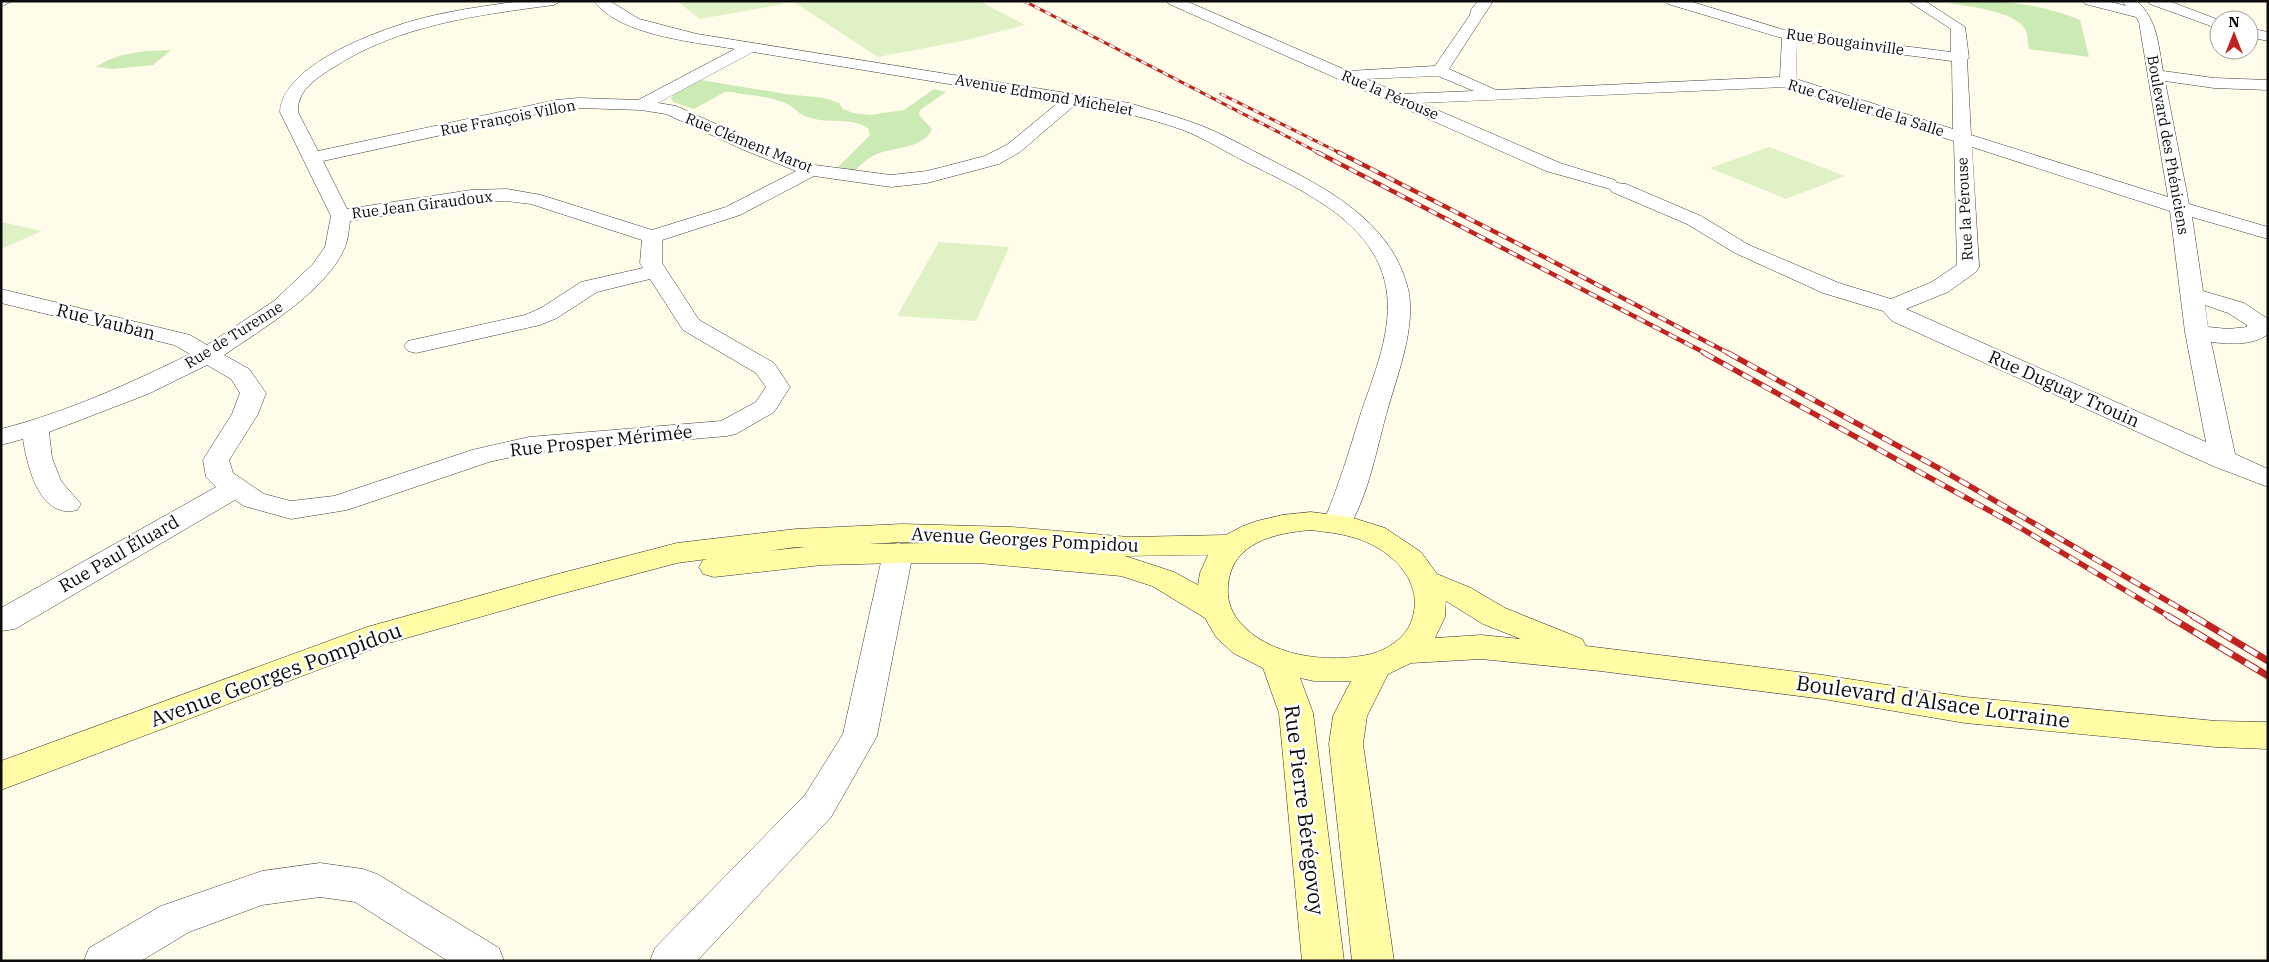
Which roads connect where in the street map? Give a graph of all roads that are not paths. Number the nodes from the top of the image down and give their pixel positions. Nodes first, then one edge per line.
1 (5, 1) edge
2 (554, 1) edge
3 (601, 1) edge
4 (1174, 1) edge
5 (1486, 1) edge
6 (1673, 1) edge
7 (1915, 1) edge
8 (2090, 1) edge
9 (1, 3) edge
10 (2146, 5) edge
11 (2209, 22) edge
12 (1790, 36) junction
13 (752, 46) junction
14 (1961, 58) junction
15 (1440, 71) junction
16 (1344, 75) junction
17 (2165, 76) junction
18 (1788, 82) junction
19 (2268, 85) edge
20 (1496, 94) junction
21 (1074, 98) junction
22 (1401, 99) junction
23 (641, 105) junction
24 (1961, 137) junction
25 (312, 158) junction
26 (811, 170) junction
27 (2179, 206) junction
28 (342, 216) junction
29 (2268, 233) edge
30 (652, 238) junction
31 (656, 272) junction
32 (2192, 295) junction
33 (1, 296) edge
34 (1891, 306) junction
35 (2197, 332) junction
36 (416, 346) dead end
37 (209, 354) junction
38 (35, 428) junction
39 (1, 437) edge
40 (2231, 464) junction
41 (2268, 479) edge
42 (235, 488) junction
43 (67, 504) dead end
44 (1336, 523) junction
45 (1232, 545) junction
46 (898, 553) junction
47 (1427, 581) junction
48 (554, 585) junction
49 (1216, 610) junction
50 (4, 621) dead end
51 (1390, 659) junction
52 (1600, 659) junction
53 (1277, 661) junction
54 (2268, 736) edge
55 (1, 776) edge
56 (104, 961) edge
57 (484, 961) edge
58 (670, 961) edge
59 (1323, 961) edge
60 (1373, 961) edge

1 - 9 street
2 - 25 street
3 - 13 street, Avenue Edmond Michelet
4 - 16 street, Rue la Pérouse
5 - 15 street
6 - 12 street, Rue Bougainville
7 - 14 street, Rue la Pérouse
8 - 10 street
10 - 11 street
10 - 17 street, Boulevard des Phéniciens
12 - 14 street, Rue Bougainville
12 - 18 street
13 - 21 street, Avenue Edmond Michelet
13 - 23 street, Rue François Villon
14 - 24 street, Rue la Pérouse
15 - 16 street
15 - 20 street
16 - 22 street, Rue la Pérouse
17 - 19 street
17 - 27 street, Boulevard des Phéniciens
18 - 20 street, Rue Cavelier de la Salle
18 - 24 street, Rue Cavelier de la Salle
20 - 22 street, Rue Cavelier de la Salle
21 - 26 street, Rue Clément Marot
21 - 44 street, Avenue Edmond Michelet
22 - 34 street, Rue la Pérouse
23 - 25 street, Rue François Villon
23 - 26 street, Rue Clément Marot
24 - 27 street, Rue Cavelier de la Salle
24 - 34 street, Rue la Pérouse
25 - 28 street
26 - 30 street
27 - 29 street, Rue Cavelier de la Salle
27 - 32 street, Boulevard des Phéniciens
28 - 30 street, Rue Jean Giraudoux
28 - 37 street, Rue de Turenne
30 - 31 street, Rue Prosper Mérimée
31 - 36 street
31 - 42 street, Rue Prosper Mérimée
32 - 35 street, Boulevard des Phéniciens
32 - 35 street
33 - 37 street, Rue Vauban
34 - 40 street, Rue Duguay Trouin
35 - 40 street, Boulevard des Phéniciens
37 - 38 street, Rue de Turenne
37 - 42 street, Rue Prosper Mérimée
38 - 39 street, Rue de Turenne
38 - 43 street
40 - 41 street, Rue Duguay Trouin
42 - 50 street, Rue Paul Éluard
44 - 45 main road
44 - 47 main road
45 - 48 main road, Avenue Georges Pompidou
45 - 49 main road
46 - 48 main road, Avenue Georges Pompidou
46 - 49 main road, Avenue Georges Pompidou
46 - 58 street
47 - 51 main road
47 - 52 main road, Boulevard d'Alsace Lorraine
48 - 55 main road, Avenue Georges Pompidou
49 - 53 main road, Boulevard d'Alsace Lorraine
51 - 52 main road, Boulevard d'Alsace Lorraine
51 - 53 main road, Boulevard d'Alsace Lorraine
51 - 60 main road
52 - 54 main road, Boulevard d'Alsace Lorraine
53 - 59 main road, Rue Pierre Bérégovoy
56 - 57 street

